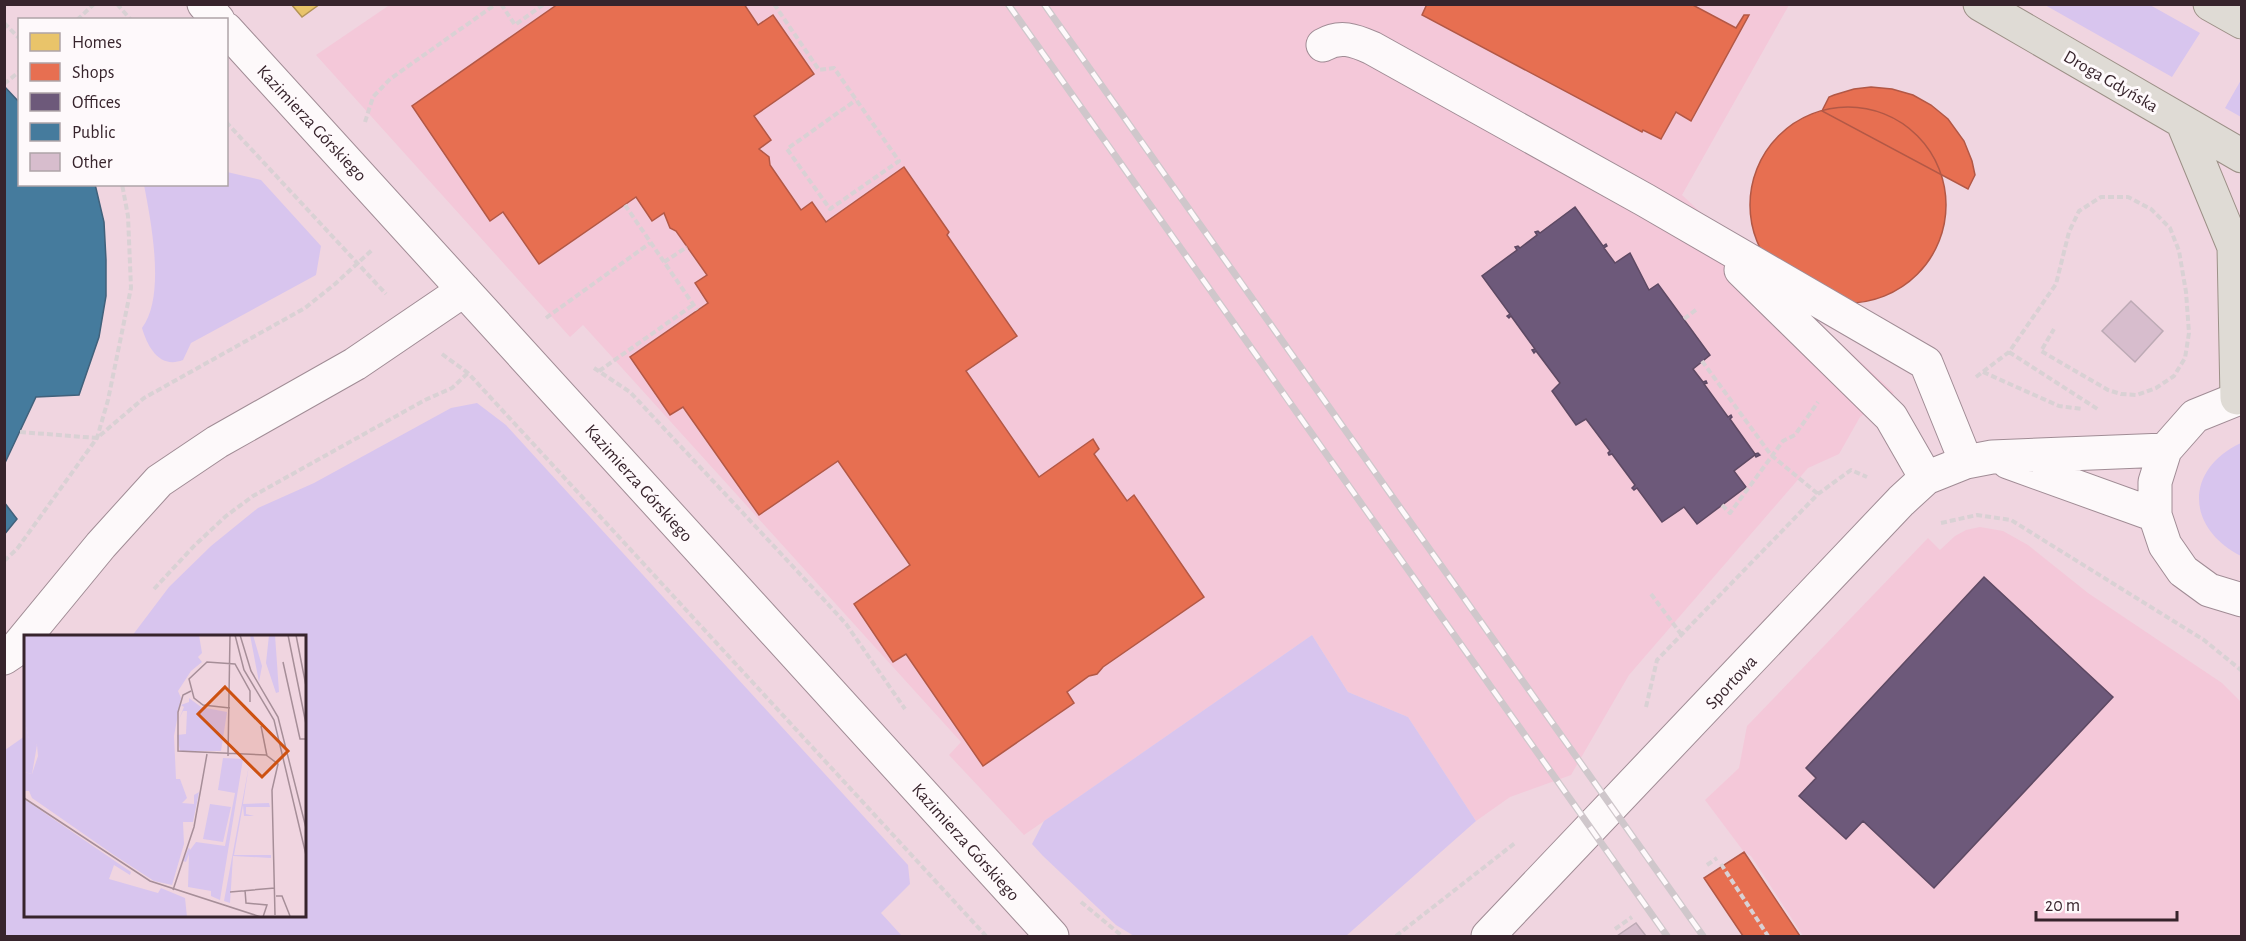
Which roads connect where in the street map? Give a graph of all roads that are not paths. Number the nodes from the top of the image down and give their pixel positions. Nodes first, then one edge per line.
1 (204, 4) edge
2 (1980, 4) edge
3 (2210, 4) edge
4 (216, 18) edge
5 (2241, 22) edge
6 (228, 31) edge
7 (1323, 45) dead end
8 (2183, 123) junction
9 (2241, 156) edge
10 (1706, 236) junction
11 (464, 290) junction
12 (2239, 397) edge
13 (2165, 450) junction
14 (1979, 459) junction
15 (1926, 478) junction
16 (2155, 515) junction
17 (2241, 600) edge
18 (27, 635) edge
19 (24, 638) edge
20 (4, 658) edge
21 (1052, 936) edge
22 (1488, 936) edge

1 - 4 street
2 - 8 main road, Droga Gdyńska
3 - 5 main road
6 - 11 street, Kazimierza Górskiego
7 - 10 street
8 - 9 main road, Droga Gdyńska
8 - 12 main road
10 - 14 street
10 - 15 street
11 - 18 street
11 - 21 street, Kazimierza Górskiego
12 - 13 street
13 - 14 street, Sportowa
13 - 16 street
14 - 15 street, Sportowa
14 - 16 street
15 - 22 street, Sportowa
16 - 17 street
19 - 20 street

